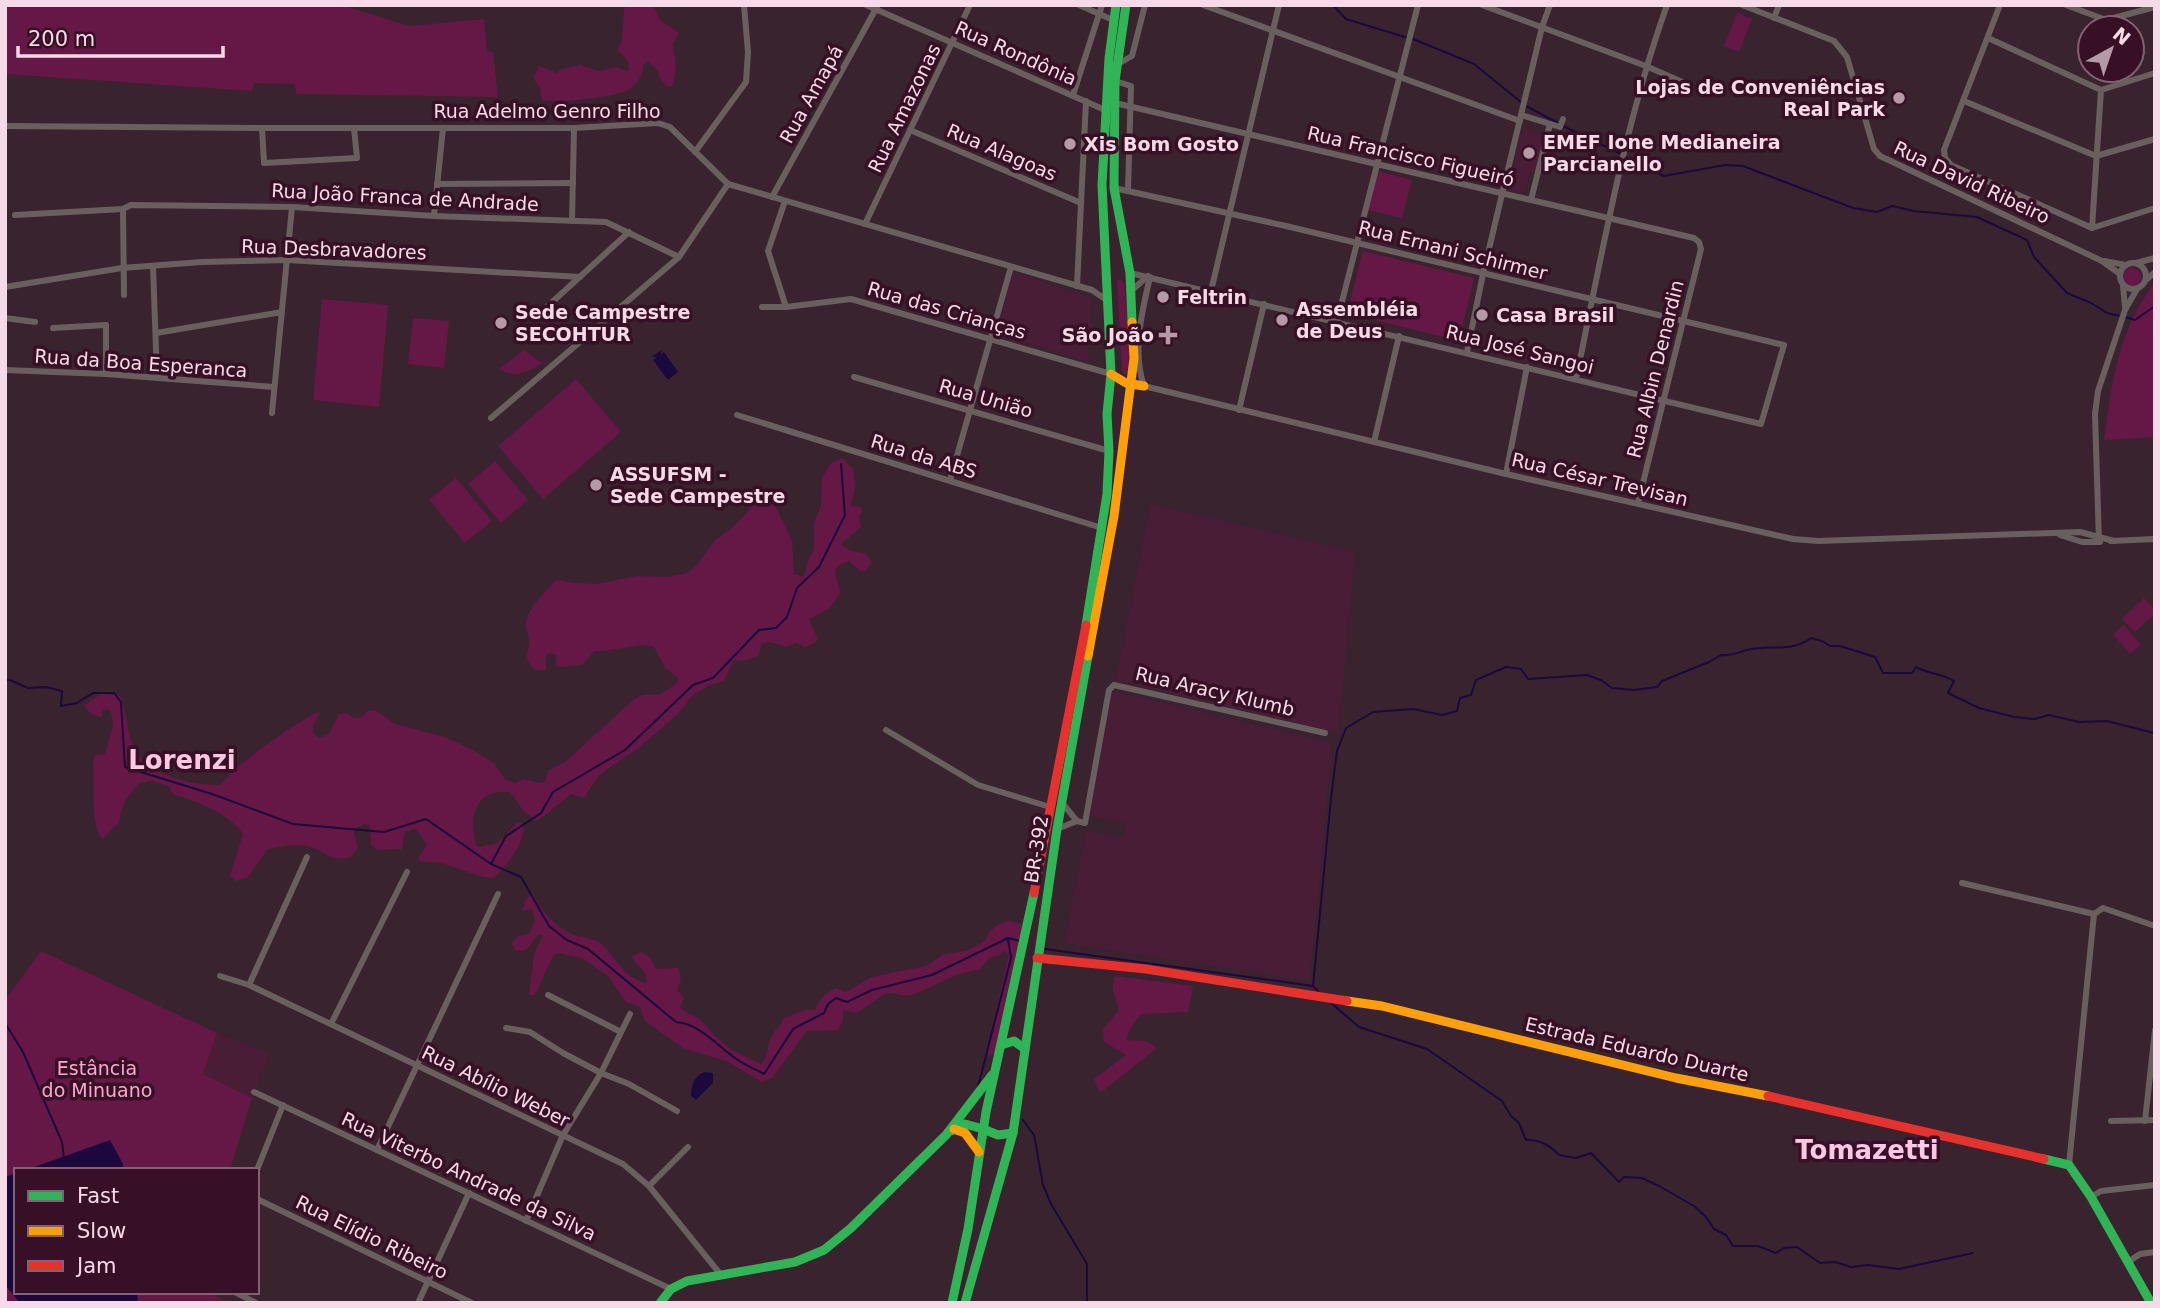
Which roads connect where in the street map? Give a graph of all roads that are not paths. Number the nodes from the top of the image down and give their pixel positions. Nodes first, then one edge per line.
1 (744, 5) edge
2 (866, 5) edge
3 (970, 5) edge
4 (1079, 5) edge
5 (1102, 5) edge
6 (1116, 5) edge
7 (1126, 5) edge
8 (1145, 5) edge
9 (1203, 5) edge
10 (1279, 5) edge
11 (1418, 5) edge
12 (1482, 5) edge
13 (1550, 5) edge
14 (1667, 5) edge
15 (1742, 5) edge
16 (1779, 5) edge
17 (2000, 5) edge
18 (2066, 5) edge
19 (877, 7) edge
20 (2155, 7) edge
21 (1099, 14) junction
22 (1774, 18) junction
23 (1113, 20) junction
24 (1542, 27) junction
25 (1273, 30) junction
26 (1988, 38) junction
27 (953, 42) junction
28 (1116, 65) junction
29 (1646, 66) junction
30 (2155, 73) edge
31 (1399, 76) junction
32 (1115, 81) junction
33 (1689, 85) dead end
34 (2101, 90) junction
35 (1073, 95) junction
36 (1086, 101) junction
37 (1964, 101) junction
38 (1114, 103) junction
39 (1130, 106) junction
40 (1105, 110) junction
41 (1520, 118) junction
42 (1563, 118) dead end
43 (1549, 124) junction
44 (5, 126) edge
45 (262, 128) junction
46 (354, 128) junction
47 (443, 128) junction
48 (574, 128) junction
49 (910, 130) junction
50 (1248, 133) junction
51 (2155, 139) edge
52 (695, 152) junction
53 (2096, 156) junction
54 (1377, 165) junction
55 (573, 183) junction
56 (437, 184) junction
57 (728, 184) junction
58 (1114, 188) junction
59 (1128, 190) junction
60 (1502, 194) junction
61 (772, 197) junction
62 (1531, 200) junction
63 (785, 201) junction
64 (1081, 204) junction
65 (292, 207) junction
66 (2155, 208) edge
67 (123, 209) junction
68 (1229, 213) junction
69 (15, 215) dead end
70 (434, 216) junction
71 (1609, 219) junction
72 (572, 221) junction
73 (865, 224) junction
74 (2092, 228) junction
75 (629, 232) junction
76 (1699, 242) joint
77 (1358, 244) junction
78 (679, 257) junction
79 (2155, 258) edge
80 (287, 260) junction
81 (2102, 261) junction
82 (2136, 263) junction
83 (2126, 265) junction
84 (153, 266) junction
85 (1011, 267) junction
86 (122, 268) junction
87 (2155, 272) edge
88 (1483, 274) junction
89 (2120, 274) junction
90 (1119, 276) junction
91 (580, 277) junction
92 (1149, 277) junction
93 (2147, 279) junction
94 (2123, 285) junction
95 (1077, 286) junction
96 (5, 287) edge
97 (2137, 289) junction
98 (1092, 290) junction
99 (1131, 291) junction
100 (1211, 291) junction
101 (124, 295) dead end
102 (1592, 300) junction
103 (1109, 304) junction
104 (1264, 304) junction
105 (762, 307) dead end
106 (786, 307) junction
107 (2125, 310) junction
108 (282, 312) junction
109 (538, 316) dead end
110 (5, 318) edge
111 (1337, 321) junction
112 (1683, 321) junction
113 (35, 322) dead end
114 (53, 328) dead end
115 (156, 333) junction
116 (1399, 336) junction
117 (990, 340) junction
118 (1467, 352) junction
119 (1527, 367) junction
120 (5, 370) edge
121 (1132, 373) junction
122 (106, 374) junction
123 (854, 377) dead end
124 (157, 378) junction
125 (1126, 379) junction
126 (1576, 379) junction
127 (274, 387) junction
128 (1663, 400) junction
129 (970, 409) junction
130 (1239, 410) junction
131 (272, 413) dead end
132 (737, 415) dead end
133 (491, 418) dead end
134 (1761, 424) joint
135 (1374, 442) junction
136 (1109, 451) junction
137 (1506, 474) junction
138 (950, 480) junction
139 (1638, 503) junction
140 (1102, 527) junction
141 (2099, 539) junction
142 (2155, 539) edge
143 (886, 730) dead end
144 (1325, 733) dead end
145 (1061, 802) junction
146 (1050, 807) junction
147 (1081, 822) junction
148 (1057, 829) junction
149 (307, 857) dead end
150 (407, 872) dead end
151 (1962, 883) dead end
152 (498, 894) dead end
153 (2094, 914) junction
154 (2155, 926) edge
155 (1037, 958) junction
156 (220, 976) dead end
157 (249, 985) junction
158 (548, 995) dead end
159 (630, 1014) dead end
160 (331, 1024) junction
161 (506, 1028) dead end
162 (2155, 1030) edge
163 (621, 1032) junction
164 (1001, 1045) junction
165 (1025, 1049) junction
166 (417, 1065) junction
167 (995, 1070) junction
168 (601, 1073) junction
169 (254, 1092) dead end
170 (283, 1105) junction
171 (677, 1111) dead end
172 (2155, 1119) edge
173 (2111, 1121) dead end
174 (2145, 1121) junction
175 (983, 1129) junction
176 (952, 1131) junction
177 (1013, 1133) junction
178 (563, 1135) junction
179 (688, 1147) dead end
180 (377, 1150) junction
181 (979, 1152) junction
182 (2069, 1165) junction
183 (258, 1168) edge
184 (2155, 1185) edge
185 (649, 1186) junction
186 (469, 1193) junction
187 (2091, 1198) junction
188 (259, 1200) edge
189 (526, 1221) junction
190 (2155, 1252) edge
191 (2128, 1262) junction
192 (720, 1275) junction
193 (428, 1281) junction
194 (671, 1289) junction
195 (239, 1294) edge
196 (256, 1303) edge
197 (418, 1303) edge
198 (472, 1303) edge
199 (660, 1303) edge
200 (952, 1303) edge
201 (965, 1303) edge
202 (2151, 1303) edge

1 - 52 street
2 - 19 street, Rua Rondônia
3 - 27 street, Rua Amazonas
4 - 21 street
5 - 21 street
6 - 23 main road, BR-392
7 - 28 main road, BR-392
8 - 28 street
9 - 25 street
10 - 25 street
11 - 31 street
12 - 24 street
13 - 24 street
14 - 29 street
15 - 22 street, Rua David Ribeiro
16 - 22 street
17 - 26 street
18 - 20 street
19 - 27 street, Rua Rondônia
19 - 61 street, Rua Amapá
21 - 23 street
21 - 35 street
22 - 81 street, Rua David Ribeiro
23 - 40 main road, BR-392
24 - 29 street
24 - 41 street
25 - 31 street
25 - 50 street
26 - 34 street
26 - 37 street
27 - 35 street, Rua Rondônia
27 - 49 street, Rua Amazonas
28 - 32 main road, BR-392
29 - 33 street
29 - 71 street
30 - 34 street
31 - 41 street
31 - 54 street
32 - 38 main road, BR-392
32 - 39 street
34 - 53 street
35 - 36 street, Rua Rondônia
36 - 40 street, Rua Rondônia
36 - 64 street
37 - 53 street
37 - 74 street
38 - 39 street, Rua Francisco Figueiró
38 - 58 main road, BR-392
39 - 50 street, Rua Francisco Figueiró
39 - 59 street
40 - 90 main road, BR-392
41 - 43 street
41 - 60 street
42 - 43 street
43 - 62 street
44 - 45 street, Rua Adelmo Genro Filho
45 - 46 street, Rua Adelmo Genro Filho
45 - 46 street
46 - 47 street, Rua Adelmo Genro Filho
47 - 48 street, Rua Adelmo Genro Filho
47 - 56 street
48 - 52 street, Rua Adelmo Genro Filho
48 - 55 street
49 - 64 street, Rua Alagoas
49 - 73 street, Rua Amazonas
50 - 54 street, Rua Francisco Figueiró
50 - 68 street
51 - 53 street
52 - 57 street, Rua Adelmo Genro Filho
53 - 74 street
54 - 60 street, Rua Francisco Figueiró
54 - 77 street
55 - 56 street
55 - 72 street
56 - 70 street
57 - 61 street, Rua Adelmo Genro Filho
57 - 78 street
58 - 59 street, Rua Ernani Schirmer
58 - 90 main road, BR-392
59 - 68 street, Rua Ernani Schirmer
60 - 62 street, Rua Francisco Figueiró
60 - 88 street
61 - 63 street, Rua Adelmo Genro Filho
62 - 71 street, Rua Francisco Figueiró
63 - 73 street, Rua Adelmo Genro Filho
63 - 106 street
64 - 95 street
65 - 67 street, Rua João Franca de Andrade
65 - 70 street, Rua João Franca de Andrade
65 - 80 street
66 - 74 street
67 - 69 street, Rua João Franca de Andrade
67 - 86 street
68 - 77 street, Rua Ernani Schirmer
68 - 100 street
70 - 72 street, Rua João Franca de Andrade
71 - 76 street, Rua Francisco Figueiró
71 - 102 street
72 - 75 street, Rua João Franca de Andrade
73 - 85 street, Rua Adelmo Genro Filho
75 - 78 street, Rua João Franca de Andrade
75 - 91 street
76 - 112 street, Rua Albin Denardin
77 - 88 street, Rua Ernani Schirmer
77 - 111 street
78 - 133 street
79 - 82 street
80 - 84 street, Rua Desbravadores
80 - 91 street, Rua Desbravadores
80 - 108 street
81 - 83 street, Rua David Ribeiro
81 - 89 street, Rua David Ribeiro
82 - 83 street
82 - 93 street
83 - 89 street
84 - 86 street, Rua Desbravadores
84 - 115 street
85 - 95 street, Rua Adelmo Genro Filho
85 - 117 street
86 - 96 street, Rua Desbravadores
86 - 101 street
87 - 93 street
88 - 102 street, Rua Ernani Schirmer
88 - 118 street
89 - 94 street
90 - 92 street, Rua José Sangoi
90 - 98 street
90 - 99 main road, BR-392
90 - 103 main road, BR-392
91 - 109 street
92 - 99 street
92 - 100 street, Rua José Sangoi
92 - 125 street
93 - 97 street
94 - 97 street
94 - 107 street
95 - 98 street, Rua Adelmo Genro Filho
97 - 107 street
98 - 103 street, Rua Adelmo Genro Filho
99 - 121 main road, BR-392
100 - 104 street, Rua José Sangoi
102 - 112 street, Rua Ernani Schirmer
102 - 126 street
103 - 125 main road, BR-392
104 - 111 street, Rua José Sangoi
104 - 130 street
105 - 106 street, Rua das Crianças
106 - 117 street, Rua das Crianças
107 - 141 street
108 - 115 street
108 - 127 street
110 - 113 street
111 - 116 street, Rua José Sangoi
112 - 128 street, Rua Albin Denardin
112 - 134 street, Rua Ernani Schirmer
114 - 122 street
115 - 124 street
116 - 118 street, Rua José Sangoi
116 - 135 street
117 - 125 street, Rua das Crianças
117 - 129 street
118 - 119 street, Rua José Sangoi
119 - 126 street, Rua José Sangoi
119 - 137 street
120 - 122 street, Rua da Boa Esperanca
121 - 125 main road, BR-392
121 - 125 main road
122 - 124 street, Rua da Boa Esperanca
123 - 129 street, Rua União
124 - 127 street, Rua da Boa Esperanca
125 - 130 street, Rua César Trevisan
125 - 136 main road, BR-392
125 - 145 main road, BR-392 / BR-392
126 - 128 street, Rua José Sangoi
127 - 131 street
128 - 134 street, Rua José Sangoi
128 - 139 street, Rua Albin Denardin
129 - 136 street, Rua União
129 - 138 street
130 - 135 street, Rua César Trevisan
132 - 138 street, Rua da ABS
135 - 137 street, Rua César Trevisan
136 - 140 main road, BR-392
137 - 139 street, Rua César Trevisan
138 - 140 street, Rua da ABS
139 - 141 street, Rua César Trevisan
140 - 146 main road, BR-392
141 - 142 street, Rua César Trevisan
143 - 146 street
144 - 147 street, Rua Aracy Klumb
145 - 147 street
145 - 148 main road, BR-392
146 - 164 main road, BR-392
147 - 148 street
148 - 155 main road, BR-392
149 - 157 street
150 - 160 street
151 - 153 street
152 - 166 street
153 - 154 street
153 - 182 street
155 - 165 main road, BR-392
155 - 182 main road, Estrada Eduardo Duarte
156 - 157 street, Rua Abílio Weber
157 - 160 street, Rua Abílio Weber
158 - 163 street
159 - 163 street
160 - 166 street, Rua Abílio Weber
161 - 168 street
162 - 174 street
163 - 168 street
164 - 165 main road
164 - 167 main road, BR-392
165 - 177 main road, BR-392
166 - 178 street, Rua Abílio Weber
166 - 180 street
167 - 175 main road, BR-392
167 - 176 main road
168 - 171 street
168 - 178 street
169 - 170 street, Rua Viterbo Andrade da Silva
170 - 180 street, Rua Viterbo Andrade da Silva
170 - 183 street
172 - 174 street
173 - 174 street
175 - 176 main road
175 - 177 main road
175 - 181 main road, BR-392
176 - 181 main road
176 - 192 main road
177 - 201 main road, BR-392
178 - 185 street, Rua Abílio Weber
178 - 189 street
179 - 185 street
180 - 186 street, Rua Viterbo Andrade da Silva
181 - 200 main road, BR-392
182 - 187 main road
184 - 187 street
185 - 192 street, Rua Abílio Weber
186 - 189 street, Rua Viterbo Andrade da Silva
186 - 193 street
187 - 191 main road
188 - 193 street, Rua Elídio Ribeiro
189 - 194 street, Rua Viterbo Andrade da Silva
190 - 191 street
191 - 202 main road
192 - 194 main road
193 - 197 street
193 - 198 street, Rua Elídio Ribeiro
194 - 199 main road
195 - 196 street

